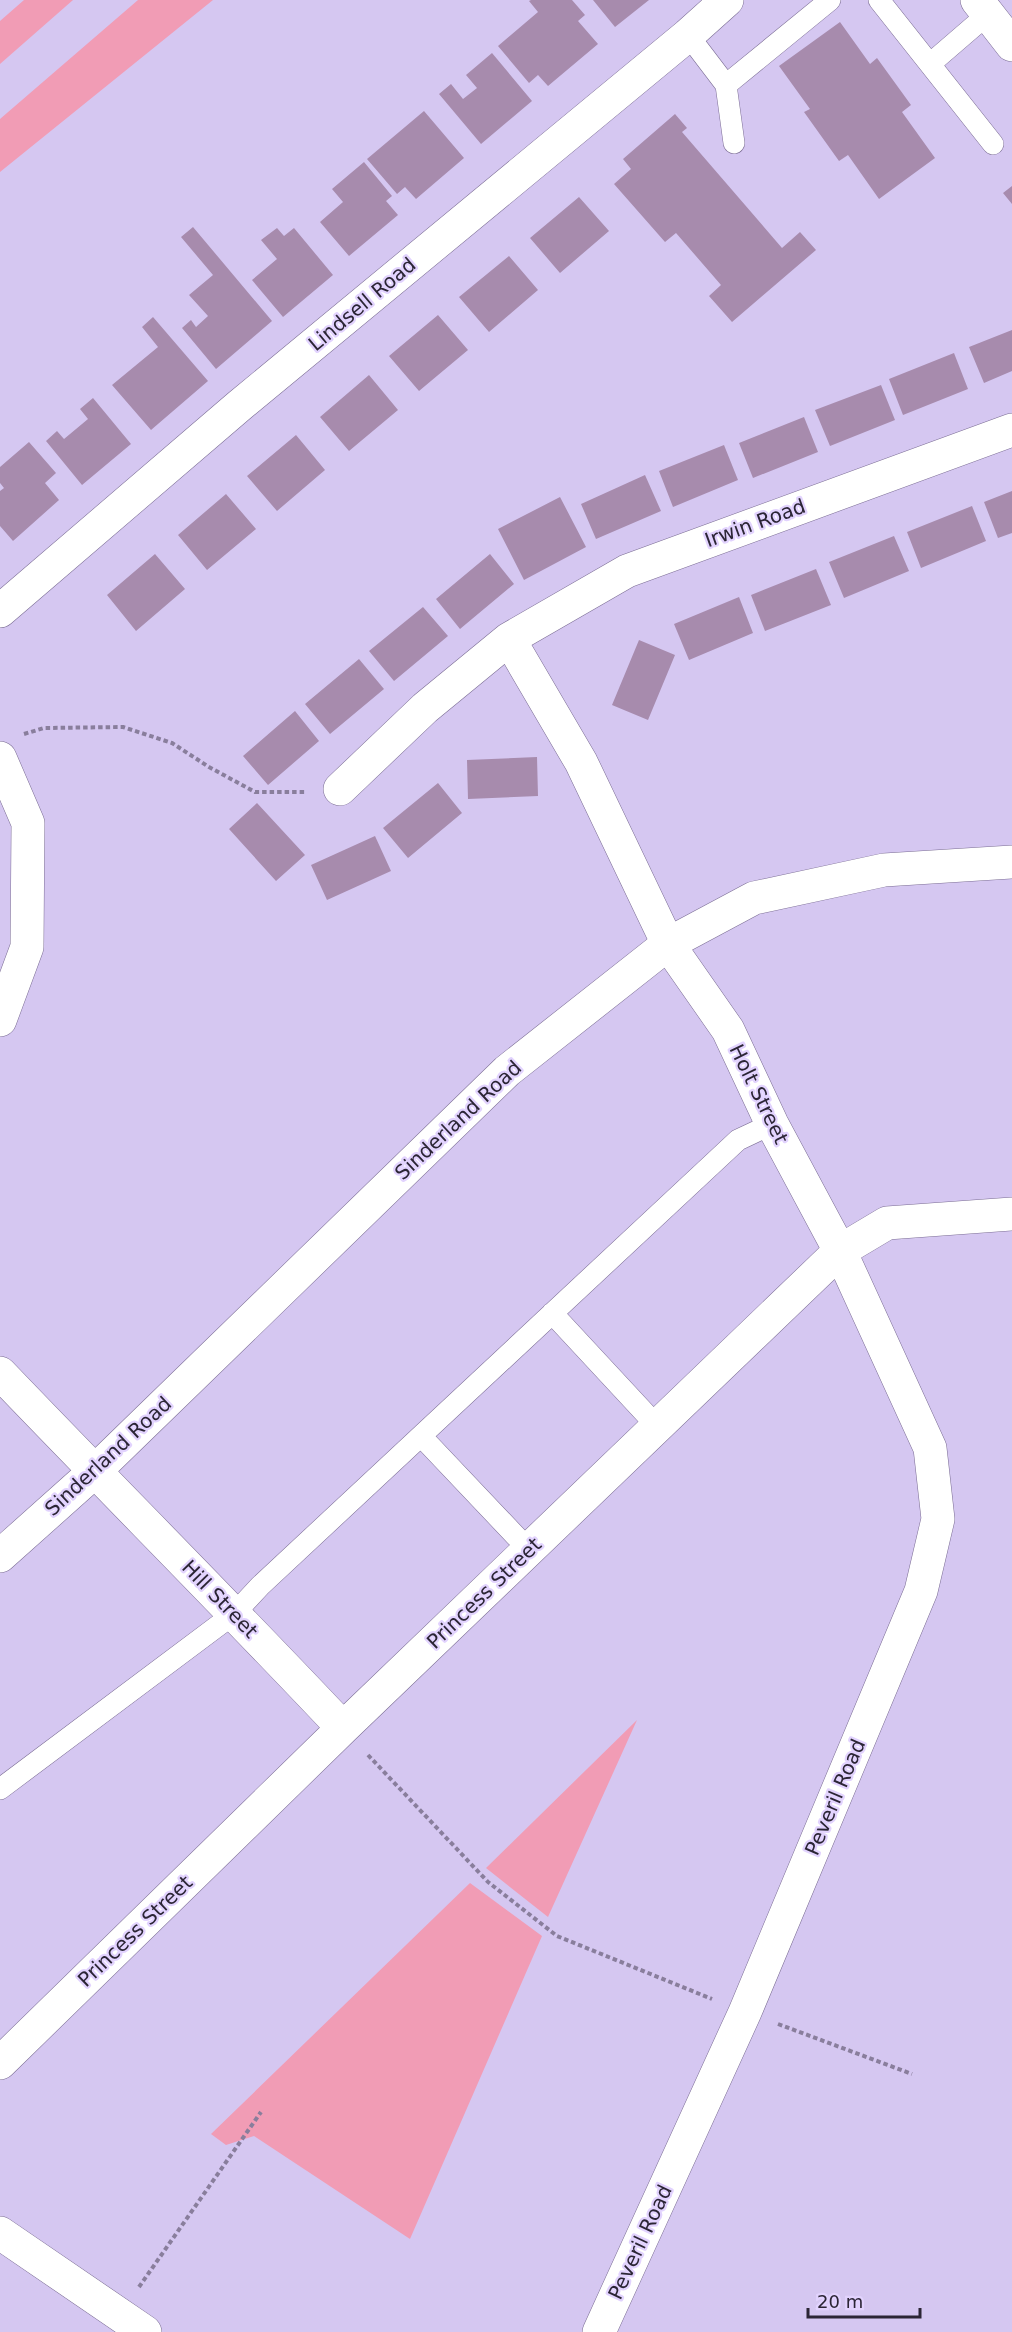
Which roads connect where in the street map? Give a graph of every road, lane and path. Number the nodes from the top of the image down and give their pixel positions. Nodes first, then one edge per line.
1 (727, 0) edge
2 (830, 0) edge
3 (879, 0) edge
4 (982, 7) edge
5 (688, 35) junction
6 (1012, 45) edge
7 (930, 64) junction
8 (726, 85) junction
9 (735, 144) dead end
10 (993, 144) dead end
11 (1012, 430) edge
12 (0, 611) edge
13 (509, 639) junction
14 (22, 734) dead end
15 (0, 758) edge
16 (340, 789) joint
17 (1012, 862) edge
18 (668, 944) junction
19 (0, 1020) edge
20 (772, 1124) junction
21 (1012, 1214) edge
22 (840, 1251) junction
23 (552, 1313) junction
24 (0, 1373) edge
25 (656, 1425) junction
26 (421, 1436) junction
27 (94, 1472) junction
28 (529, 1550) junction
29 (0, 1556) edge
30 (235, 1613) junction
31 (343, 1728) junction
32 (0, 1789) edge
33 (745, 2012) junction
34 (0, 2063) edge
35 (912, 2074) dead end
36 (261, 2112) dead end
37 (0, 2233) edge
38 (136, 2327) edge
39 (599, 2332) edge

1 - 5 street, Lindsell Road
2 - 8 lane
3 - 7 lane
4 - 6 street
4 - 7 lane
5 - 8 lane
5 - 12 street, Lindsell Road
7 - 10 lane
8 - 9 lane
11 - 13 street, Irwin Road
13 - 16 street, Irwin Road
13 - 18 street
14 - 16 path
15 - 19 street
17 - 18 street, Sinderland Road
18 - 20 street, Holt Street
18 - 27 street, Sinderland Road
20 - 22 street, Holt Street
20 - 23 lane
21 - 22 street, Princess Street
22 - 25 street, Princess Street
22 - 33 street, Peveril Road
23 - 25 lane
23 - 26 lane
24 - 27 street, Hill Street
25 - 28 street, Princess Street
26 - 28 lane
26 - 30 lane
27 - 29 street, Sinderland Road
27 - 30 street, Hill Street
28 - 31 street, Princess Street
30 - 31 street, Hill Street
30 - 32 lane
31 - 33 path
31 - 34 street, Princess Street
33 - 35 path
33 - 39 street, Peveril Road
36 - 38 path
37 - 38 street

